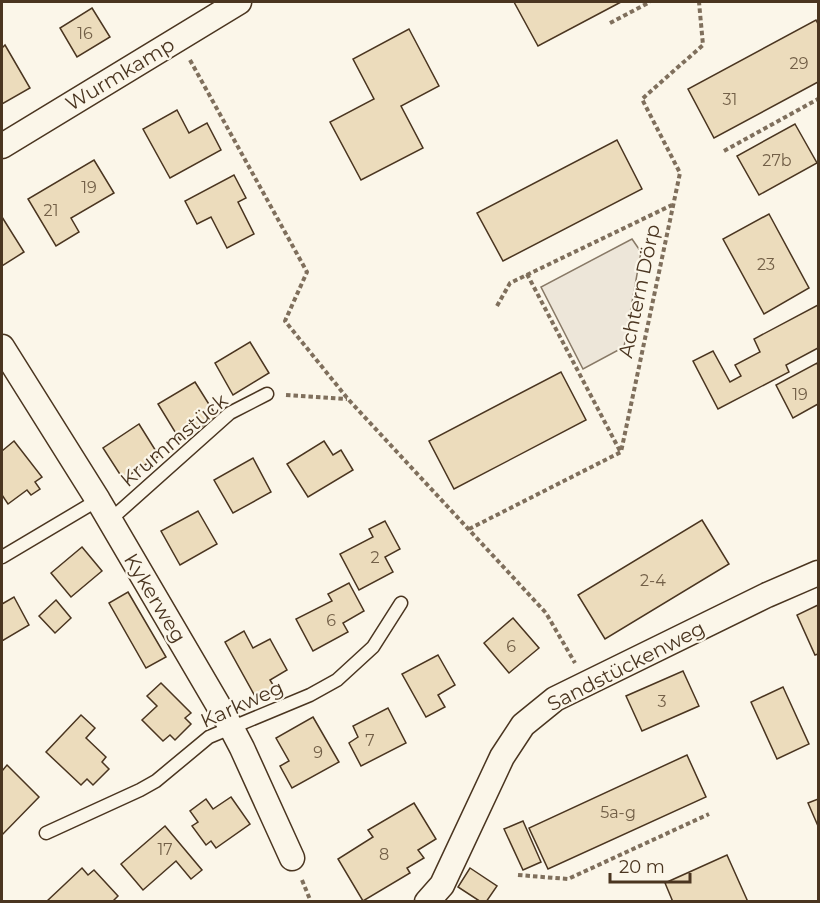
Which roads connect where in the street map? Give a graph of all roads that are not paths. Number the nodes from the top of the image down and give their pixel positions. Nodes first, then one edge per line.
1 (239, 2) edge
2 (2, 146) edge
3 (2, 347) edge
4 (267, 393) road end
5 (104, 510) junction
6 (2, 557) edge
7 (819, 573) edge
8 (401, 603) dead end
9 (231, 727) junction
10 (46, 833) dead end
11 (292, 858) dead end
12 (427, 902) edge

1 - 2 street, Wurmkamp
3 - 5 street, Kykerweg
4 - 5 lane, Krummstück
5 - 6 lane, Krummstück
5 - 9 street, Kykerweg
7 - 12 street, Sandstückenweg
8 - 9 lane, Karkweg
9 - 10 lane, Karkweg
9 - 11 street, Kykerweg

